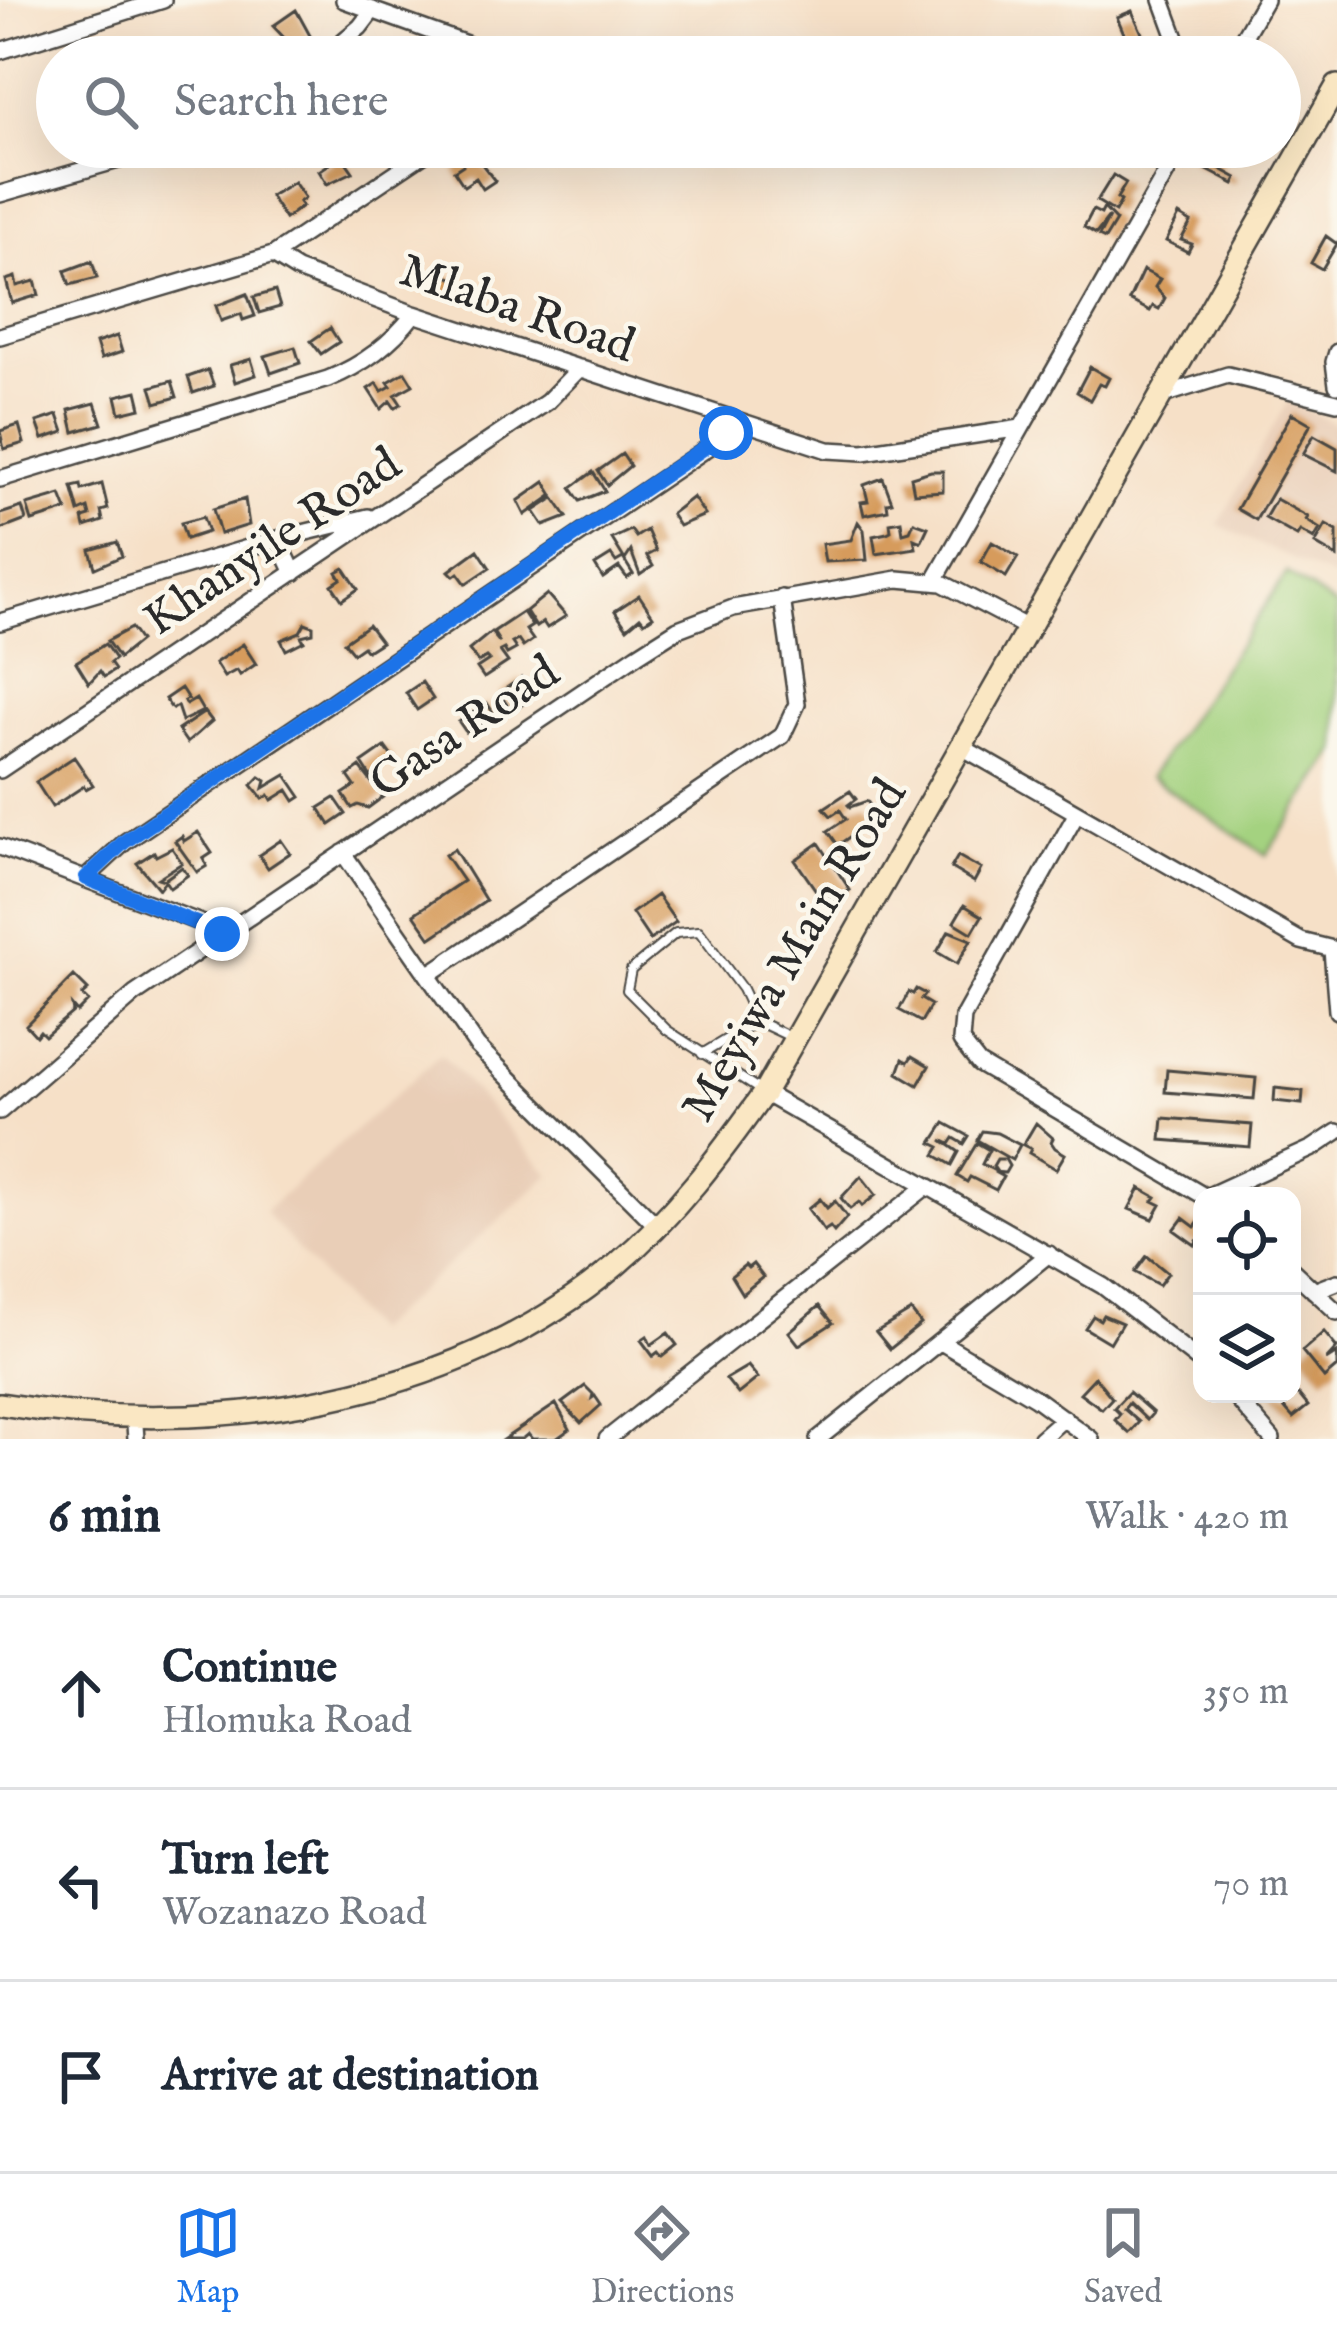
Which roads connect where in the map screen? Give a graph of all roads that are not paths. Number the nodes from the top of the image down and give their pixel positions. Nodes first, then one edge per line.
1 (164, 0) edge
2 (344, 0) edge
3 (1162, 0) edge
4 (1265, 0) edge
5 (373, 10) junction
6 (48, 36) edge
7 (349, 36) edge
8 (444, 36) edge
9 (1176, 36) edge
10 (1244, 36) edge
11 (36, 40) edge
12 (0, 51) edge
13 (1337, 86) edge
14 (1301, 149) edge
15 (91, 168) edge
16 (403, 168) edge
17 (1169, 168) edge
18 (1290, 168) edge
19 (0, 194) edge
20 (273, 255) junction
21 (414, 314) junction
22 (0, 336) edge
23 (1337, 352) edge
24 (580, 368) junction
25 (1337, 385) edge
26 (1160, 396) junction
27 (1337, 402) edge
28 (735, 421) junction
29 (1021, 428) junction
30 (0, 478) edge
31 (376, 515) junction
32 (278, 539) junction
33 (294, 574) junction
34 (935, 580) junction
35 (782, 598) junction
36 (0, 622) edge
37 (1028, 628) junction
38 (960, 746) junction
39 (0, 770) edge
40 (1077, 813) junction
41 (0, 847) edge
42 (343, 853) junction
43 (86, 878) junction
44 (222, 934) junction
45 (1334, 950) edge
46 (428, 975) junction
47 (1337, 1011) edge
48 (757, 1021) junction
49 (794, 1039) junction
50 (701, 1054) junction
51 (764, 1093) junction
52 (0, 1111) edge
53 (1337, 1132) edge
54 (928, 1186) junction
55 (1226, 1187) edge
56 (1193, 1188) edge
57 (657, 1226) junction
58 (1048, 1254) junction
59 (1301, 1279) edge
60 (1337, 1282) edge
61 (1314, 1291) junction
62 (1337, 1312) edge
63 (941, 1342) junction
64 (1193, 1355) edge
65 (1241, 1403) edge
66 (0, 1404) edge
67 (1064, 1418) junction
68 (135, 1432) edge
69 (608, 1439) edge
70 (818, 1439) edge
71 (1040, 1439) edge
72 (1090, 1439) edge
73 (1272, 1439) edge

1 - 6 street
2 - 5 street
3 - 9 street
4 - 10 street
5 - 7 street
5 - 8 street
11 - 12 street
13 - 14 street, Meyiwa Main Road
15 - 19 street
16 - 20 street
17 - 29 street
18 - 26 street, Meyiwa Main Road
20 - 21 street, Mlaba Road
20 - 22 street
21 - 24 street, Mlaba Road
21 - 30 street
23 - 25 street
24 - 28 street, Mlaba Road
24 - 31 street, Khanyile Road
26 - 27 street
26 - 37 street, Meyiwa Main Road
28 - 29 street, Mlaba Road
28 - 43 street
29 - 34 street
31 - 32 street
31 - 33 street, Khanyile Road
32 - 33 street
32 - 36 street
33 - 39 street, Khanyile Road
34 - 35 street, Gasa Road
34 - 37 street, Gasa Road
35 - 42 street, Gasa Road
35 - 46 street
37 - 38 street, Meyiwa Main Road
38 - 40 street
38 - 49 street, Meyiwa Main Road
40 - 45 street
40 - 56 street
41 - 43 street
42 - 44 street, Gasa Road
42 - 46 street
43 - 44 street
44 - 52 street, Gasa Road
45 - 47 street
46 - 57 street
48 - 49 lane
48 - 50 lane
48 - 50 lane
49 - 51 street, Meyiwa Main Road
50 - 51 lane
51 - 54 street
51 - 57 street, Meyiwa Main Road
53 - 55 street
54 - 58 street
54 - 69 street
57 - 68 street, Meyiwa Main Road
58 - 63 street
58 - 64 street
59 - 61 street
60 - 61 street
61 - 62 street
63 - 67 street
63 - 70 street
65 - 73 street
66 - 68 street, Meyiwa Main Road
67 - 71 street
67 - 72 street

